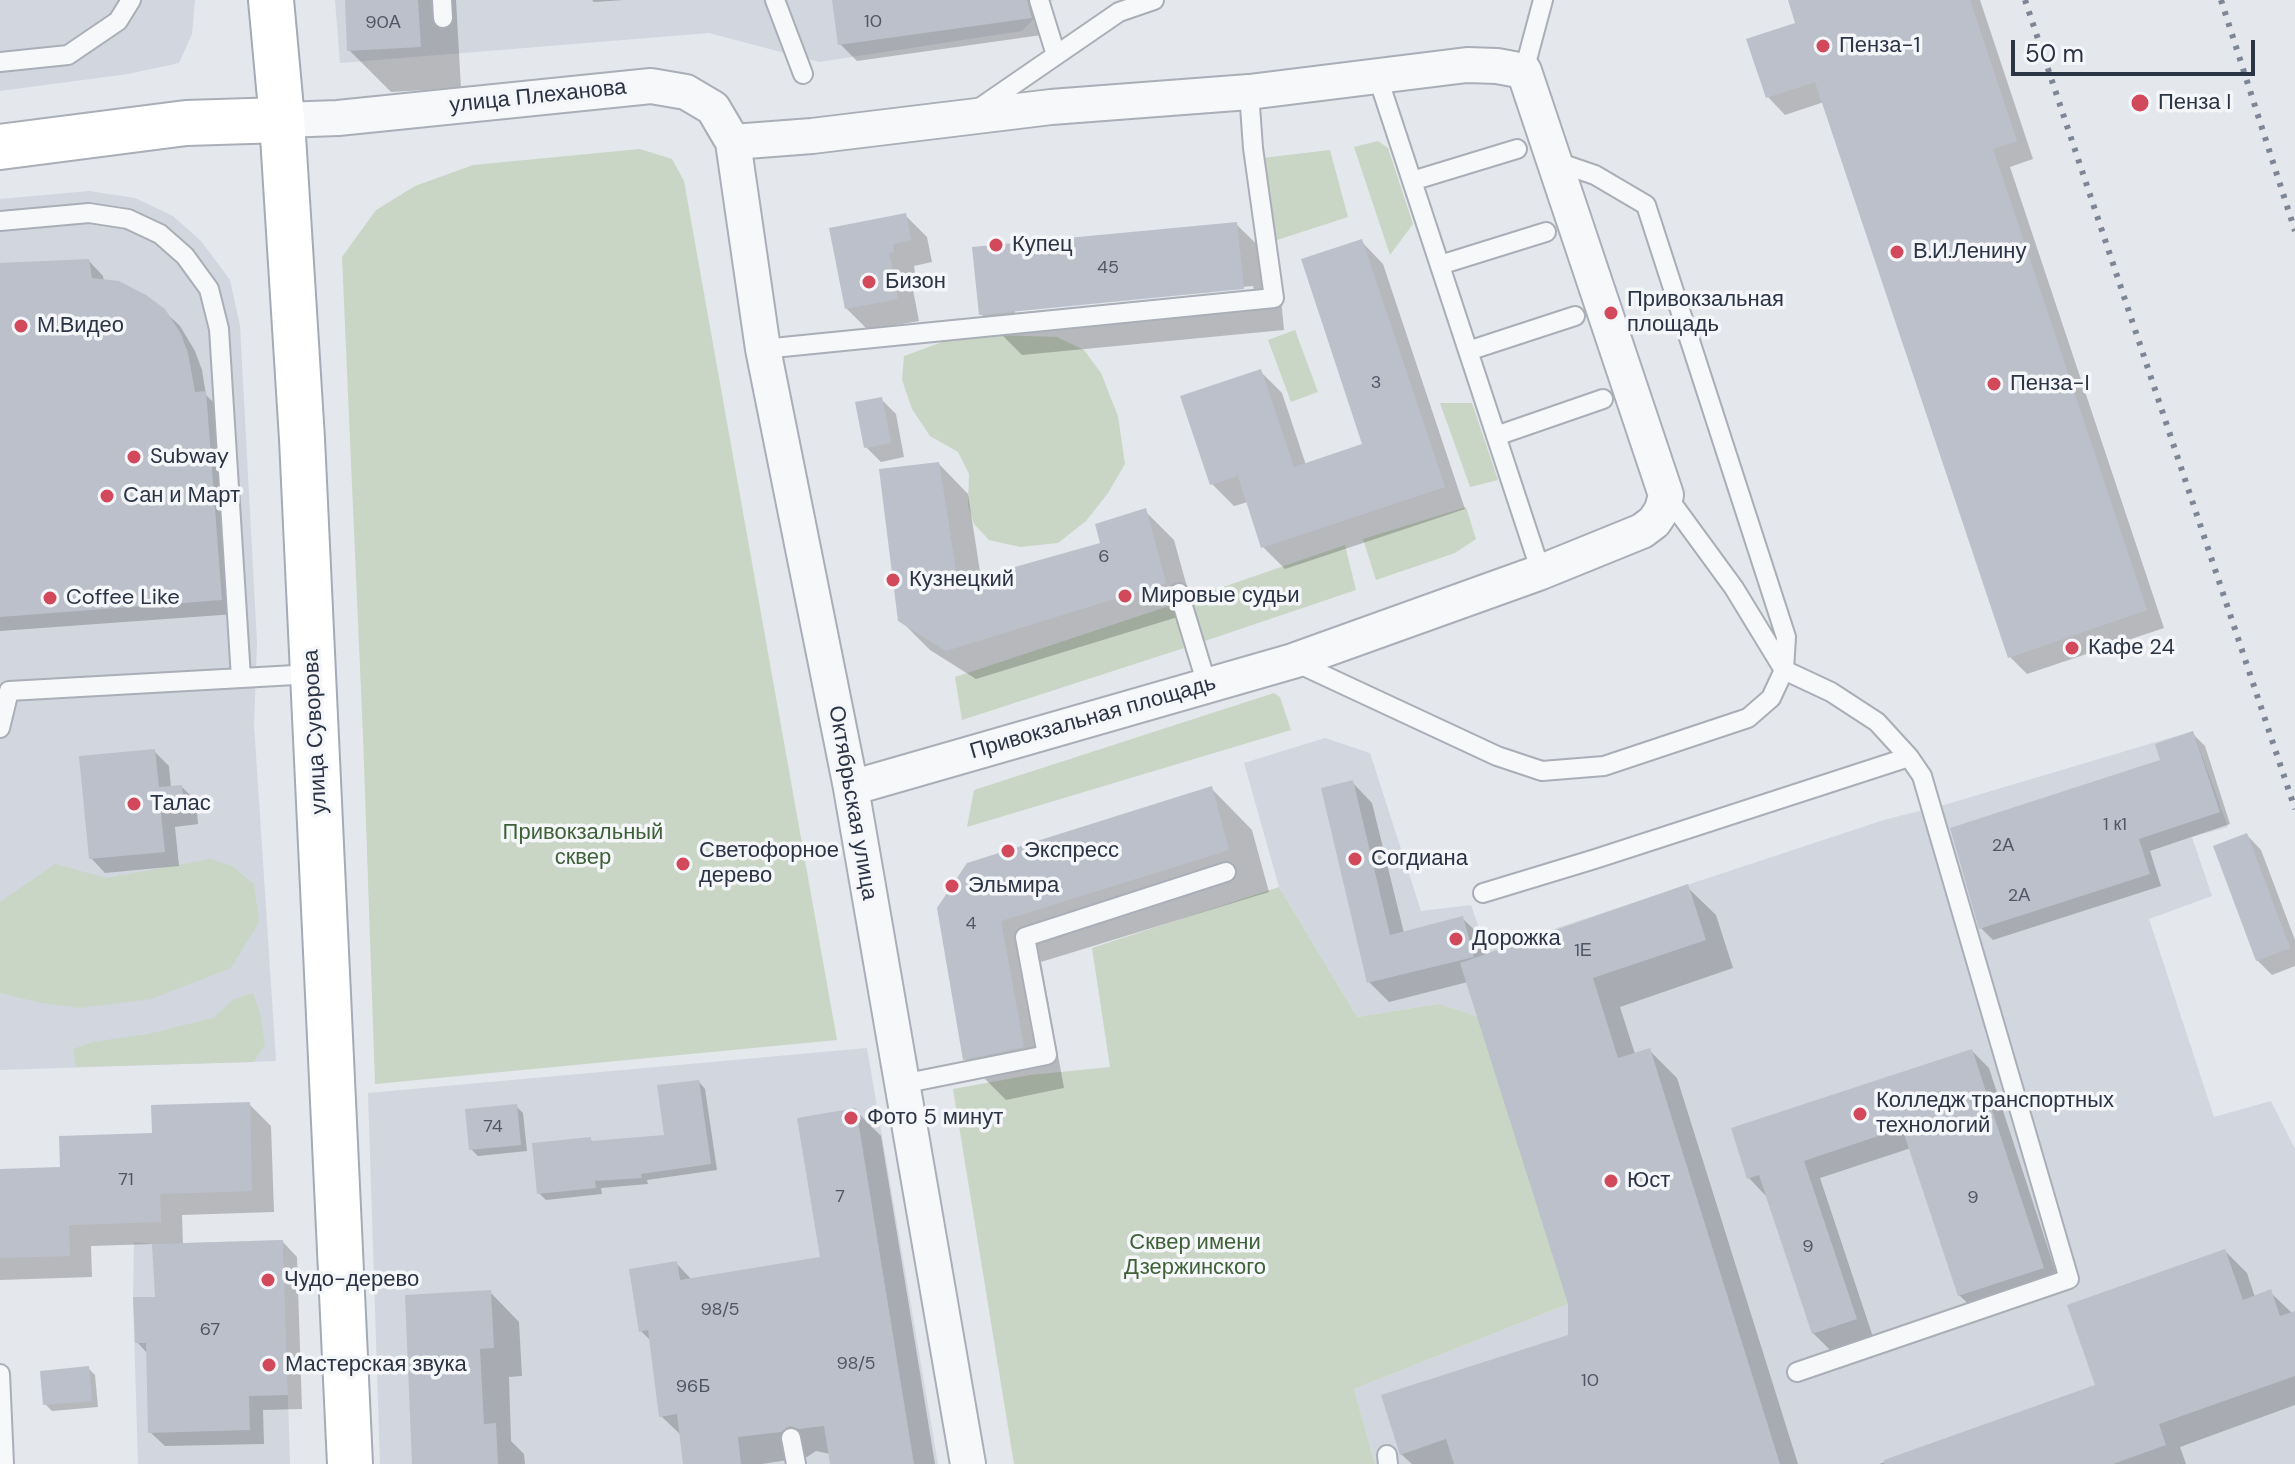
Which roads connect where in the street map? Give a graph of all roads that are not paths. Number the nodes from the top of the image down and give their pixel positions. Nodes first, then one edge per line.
1 (131, 0) edge
2 (271, 0) edge
3 (775, 0) edge
4 (1039, 0) edge
5 (1154, 0) edge
6 (1543, 0) edge
7 (1056, 55) junction
8 (0, 62) edge
9 (1524, 71) junction
10 (803, 74) dead end
11 (1378, 78) junction
12 (1249, 92) junction
13 (966, 117) junction
14 (282, 120) junction
15 (733, 142) junction
16 (0, 147) edge
17 (1517, 149) dead end
18 (1554, 161) junction
19 (1412, 181) junction
20 (0, 221) edge
21 (1546, 232) dead end
22 (1440, 265) junction
23 (1575, 316) dead end
24 (763, 349) junction
25 (1468, 351) junction
26 (1603, 399) dead end
27 (1496, 436) junction
28 (1666, 495) junction
29 (1541, 572) junction
30 (1179, 593) dead end
31 (1293, 661) junction
32 (1784, 670) junction
33 (313, 674) junction
34 (241, 678) junction
35 (1207, 685) junction
36 (0, 728) edge
37 (1909, 757) junction
38 (851, 788) junction
39 (1226, 872) dead end
40 (1483, 893) dead end
41 (902, 1084) junction
42 (1797, 1372) dead end
43 (0, 1374) edge
44 (791, 1438) dead end
45 (4, 1464) edge
46 (350, 1464) edge
47 (796, 1464) edge
48 (968, 1464) edge

1 - 8 lane
2 - 14 main road, улица Суворова
3 - 10 lane
4 - 7 lane
5 - 7 lane
6 - 9 lane
7 - 13 lane
9 - 11 street
9 - 18 street
11 - 12 street
11 - 19 lane
12 - 13 street
12 - 24 lane
13 - 15 street
14 - 15 street, улица Плеханова
14 - 16 main road, улица Плеханова
14 - 33 main road, улица Суворова
15 - 24 street, Октябрьская улица
17 - 19 lane
18 - 28 street
18 - 32 lane
19 - 22 lane
20 - 34 lane
21 - 22 lane
22 - 25 lane
23 - 25 lane
24 - 38 street, Октябрьская улица
25 - 27 lane
26 - 27 lane
27 - 29 lane
28 - 29 street, Привокзальная площадь
28 - 32 lane
29 - 31 street, Привокзальная площадь
30 - 35 lane
31 - 32 lane
31 - 35 street, Привокзальная площадь
32 - 37 lane
33 - 34 lane
33 - 46 main road, улица Суворова
34 - 36 lane
35 - 38 street, Привокзальная площадь
37 - 40 lane
37 - 42 lane
38 - 41 street, Октябрьская улица
39 - 41 lane
41 - 48 street, Октябрьская улица
43 - 45 lane
44 - 47 lane

